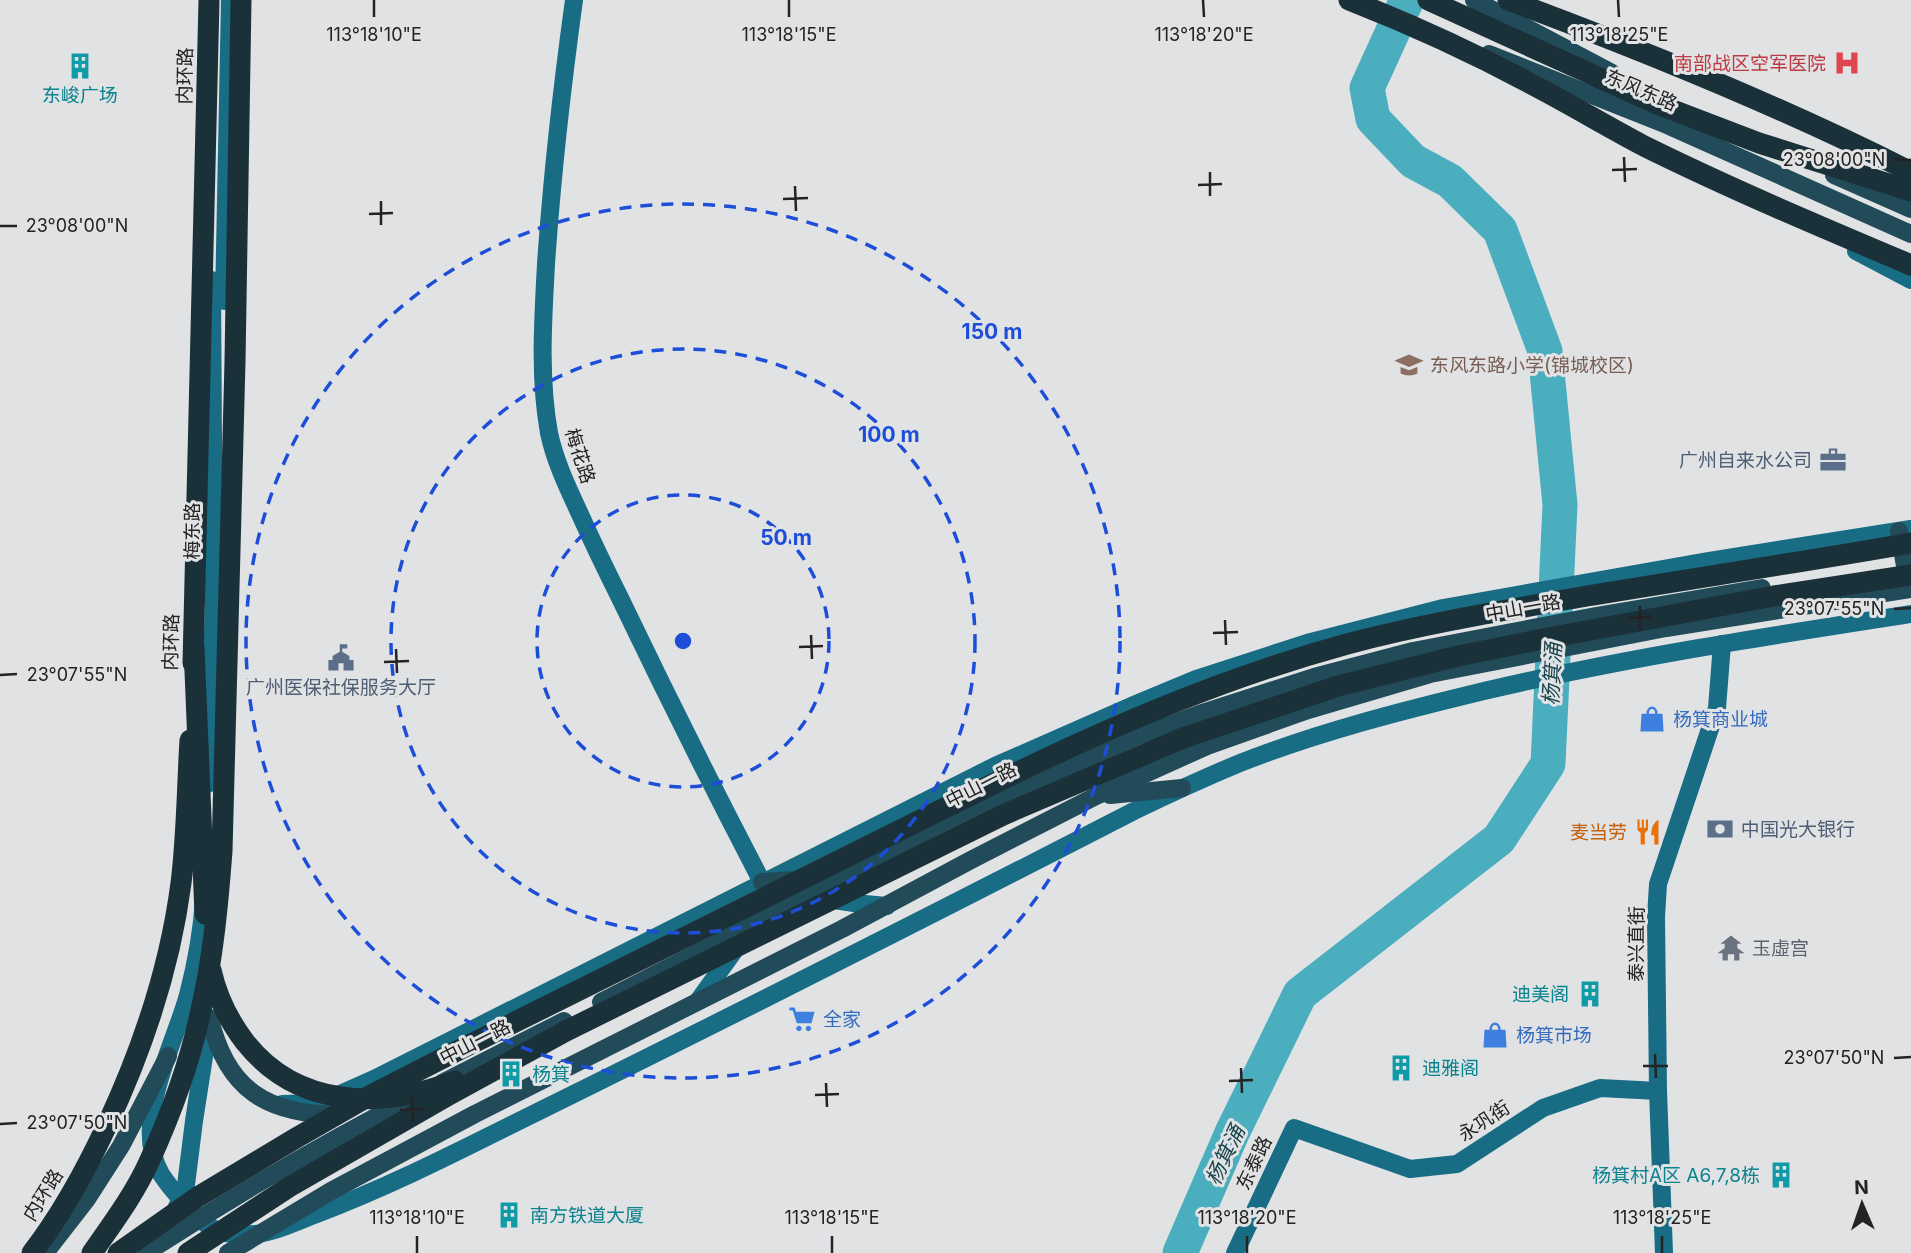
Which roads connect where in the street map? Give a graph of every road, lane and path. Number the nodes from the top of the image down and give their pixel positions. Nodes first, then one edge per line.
1 (208, 0) edge
2 (215, 0) edge
3 (230, 0) edge
4 (241, 0) edge
5 (574, 0) edge
6 (1349, 0) edge
7 (1428, 0) edge
8 (1474, 0) edge
9 (1508, 0) edge
10 (1423, 30) junction
11 (1911, 170) edge
12 (1911, 191) edge
13 (1764, 201) junction
14 (1911, 209) edge
15 (1911, 234) edge
16 (1911, 265) edge
17 (1911, 280) edge
18 (1907, 535) edge
19 (1909, 568) edge
20 (1911, 589) edge
21 (1880, 594) junction
22 (1911, 599) edge
23 (1911, 614) edge
24 (1722, 644) junction
25 (194, 647) junction
26 (1136, 704) junction
27 (1099, 753) junction
28 (1182, 788) junction
29 (1096, 796) junction
30 (848, 876) junction
31 (762, 883) junction
32 (811, 895) junction
33 (887, 906) junction
34 (750, 927) junction
35 (698, 1001) junction
36 (210, 1019) junction
37 (566, 1031) junction
38 (168, 1056) junction
39 (1658, 1091) junction
40 (268, 1103) junction
41 (393, 1107) junction
42 (1294, 1128) joint
43 (182, 1199) junction
44 (200, 1218) junction
45 (259, 1234) junction
46 (32, 1253) edge
47 (45, 1253) edge
48 (92, 1253) edge
49 (118, 1253) edge
50 (130, 1253) edge
51 (146, 1253) edge
52 (188, 1253) edge
53 (229, 1253) edge
54 (1235, 1253) edge
55 (1664, 1253) edge

1 - 25 highway, 内环路
2 - 38 street, 梅东路
3 - 36 street, 梅东路
4 - 48 highway, bridge
5 - 31 street, 梅花路
6 - 10 highway, 东风东路
7 - 12 highway, bridge
8 - 14 main road, 东风东路
9 - 11 highway
10 - 13 highway
10 - 15 main road, 东风东路
13 - 16 highway
13 - 17 street
18 - 19 main road
18 - 26 street
18 - 49 highway, bridge
19 - 27 main road, 中山一路
19 - 37 highway, bridge
20 - 21 main road
21 - 22 main road
21 - 29 main road
23 - 24 street
24 - 28 street
24 - 39 street, 泰兴直街
25 - 37 highway, bridge
25 - 46 highway, 内环路, bridge
26 - 27 main road
26 - 31 street
27 - 30 main road, 中山一路
28 - 29 main road
28 - 45 street
29 - 33 main road
30 - 31 main road
30 - 32 main road, 中山一路
31 - 32 street
31 - 34 street
31 - 40 street
32 - 33 street
32 - 34 main road, 中山一路
33 - 35 main road
34 - 35 street
34 - 41 main road, 中山一路
35 - 45 main road
36 - 40 main road
36 - 43 street, 梅东路
37 - 52 highway, bridge
38 - 43 street, 梅东路
38 - 47 main road
39 - 42 street, 永巩街
39 - 55 street, 泰兴直街
40 - 41 main road
41 - 44 main road, 中山一路
42 - 54 street, 东泰路
43 - 44 street, 梅东路
43 - 50 street
44 - 45 street, 梅东路
44 - 51 main road, 中山一路
45 - 53 main road

